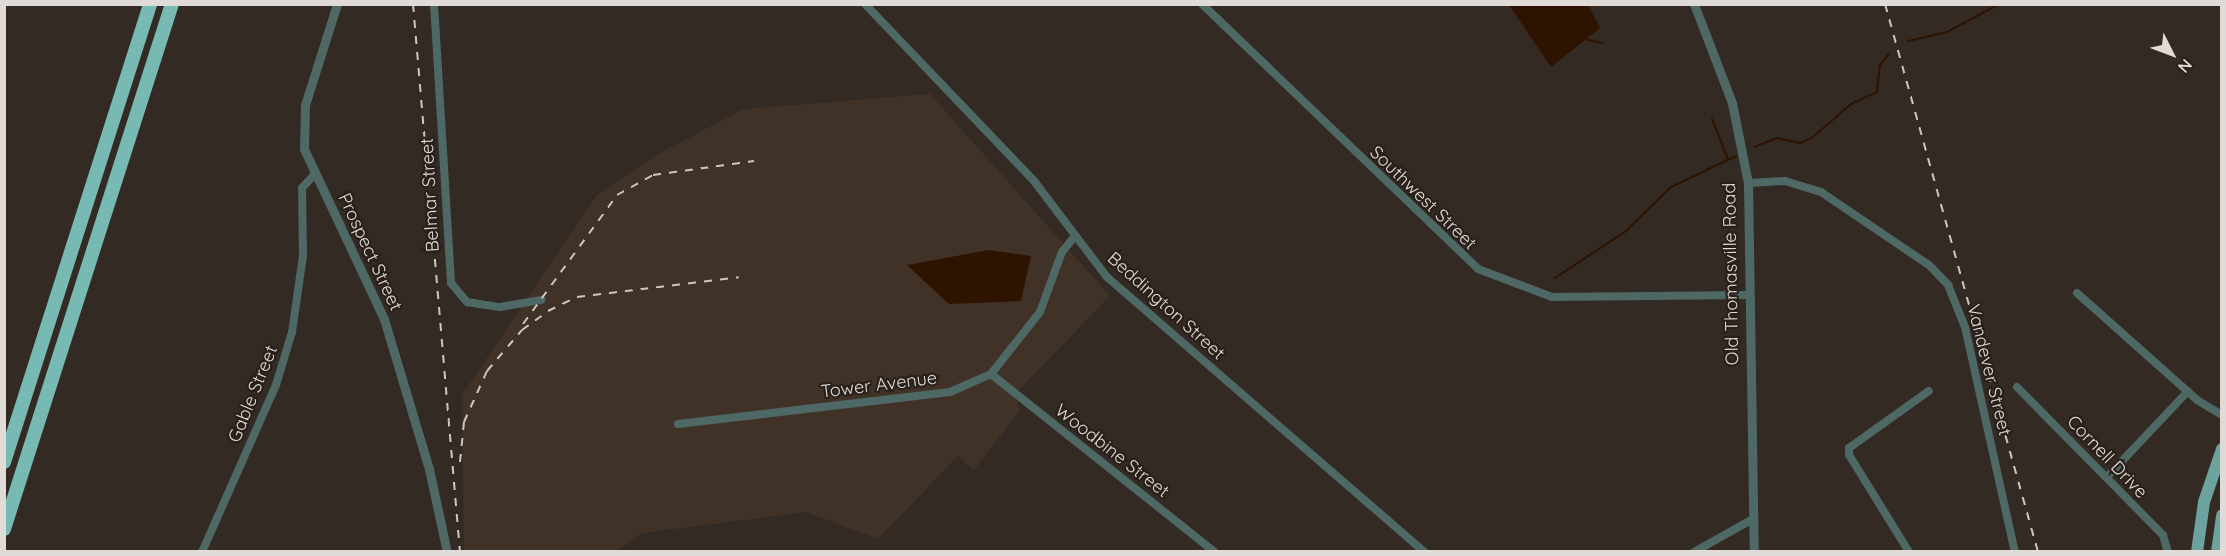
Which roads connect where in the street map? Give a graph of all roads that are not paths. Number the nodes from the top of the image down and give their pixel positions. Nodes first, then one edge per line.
1 (150, 4) edge
2 (172, 4) edge
3 (337, 4) edge
4 (434, 4) edge
5 (865, 4) edge
6 (1202, 4) edge
7 (1694, 4) edge
8 (314, 175) junction
9 (1748, 183) junction
10 (1074, 237) junction
11 (2077, 293) dead end
12 (1748, 295) junction
13 (541, 300) dead end
14 (991, 374) junction
15 (2017, 387) dead end
16 (2188, 391) junction
17 (1929, 392) dead end
18 (2222, 415) edge
19 (678, 424) dead end
20 (2222, 449) edge
21 (4, 462) edge
22 (2108, 477) junction
23 (2222, 515) edge
24 (1753, 519) junction
25 (4, 529) edge
26 (203, 551) edge
27 (447, 552) edge
28 (1215, 552) edge
29 (1424, 552) edge
30 (1694, 552) edge
31 (1754, 552) edge
32 (1909, 552) edge
33 (2015, 552) edge
34 (2168, 552) edge
35 (2197, 552) edge
36 (2217, 552) edge

1 - 21 highway
2 - 25 highway
3 - 8 street, Prospect Street
4 - 13 street, Belmar Street
5 - 10 street, Beddington Street
6 - 12 street, Southwest Street
7 - 9 street, Old Thomasville Road
8 - 26 street, Gable Street
8 - 27 street, Prospect Street
9 - 12 street, Old Thomasville Road
9 - 33 street, Vandever Street
10 - 14 street, Tower Avenue
10 - 29 street, Beddington Street
11 - 16 street
12 - 24 street, Old Thomasville Road
14 - 19 street, Tower Avenue
14 - 28 street, Woodbine Street
15 - 22 street, Cornell Drive
16 - 18 street
16 - 22 street
17 - 32 street
20 - 35 main road
22 - 34 street, Cornell Drive
23 - 36 main road
24 - 30 street
24 - 31 street, Old Thomasville Road

